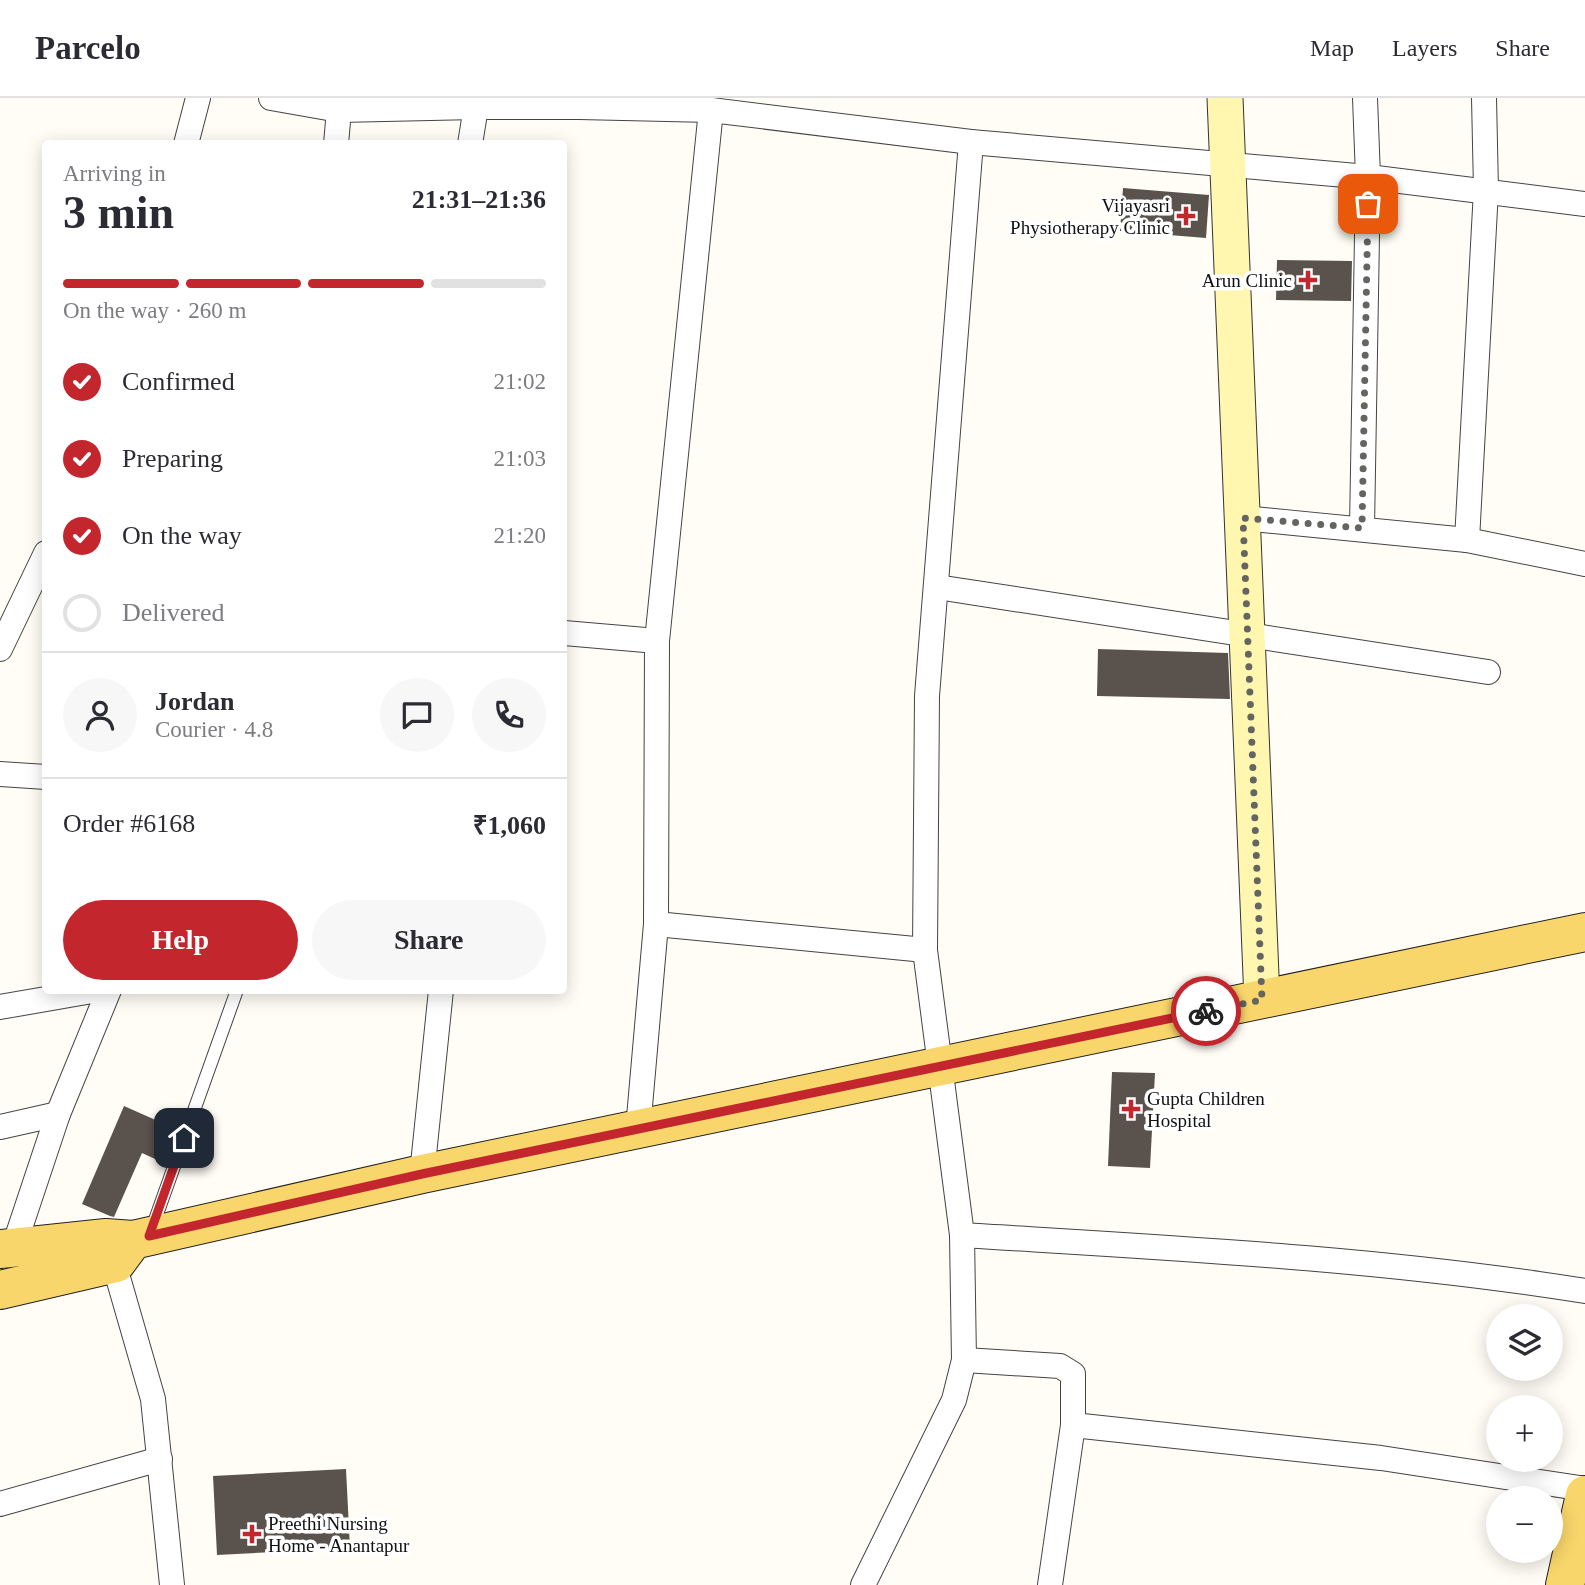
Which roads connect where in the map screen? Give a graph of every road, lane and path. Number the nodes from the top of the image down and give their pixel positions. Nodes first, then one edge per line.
1 (198, 98) edge
2 (271, 98) edge
3 (1225, 98) edge
4 (1365, 98) edge
5 (1484, 98) edge
6 (580, 103) edge
7 (476, 107) junction
8 (339, 110) junction
9 (711, 110) junction
10 (187, 140) edge
11 (336, 140) edge
12 (471, 140) edge
13 (971, 142) junction
14 (1229, 163) junction
15 (1368, 177) junction
16 (1486, 190) junction
17 (1585, 204) edge
18 (1243, 518) junction
19 (1362, 528) junction
20 (1468, 540) junction
21 (42, 561) edge
22 (1585, 564) edge
23 (937, 587) junction
24 (1247, 633) junction
25 (567, 634) edge
26 (657, 641) junction
27 (0, 649) edge
28 (1488, 671) dead end
29 (0, 774) edge
30 (42, 777) edge
31 (656, 925) junction
32 (1585, 932) edge
33 (925, 950) junction
34 (75, 994) edge
35 (107, 994) edge
36 (235, 994) edge
37 (441, 994) edge
38 (1262, 1000) junction
39 (0, 1007) edge
40 (941, 1066) junction
41 (58, 1114) junction
42 (0, 1127) edge
43 (638, 1129) junction
44 (422, 1174) junction
45 (962, 1235) junction
46 (126, 1244) junction
47 (7, 1248) edge
48 (0, 1290) edge
49 (1585, 1291) edge
50 (964, 1360) junction
51 (1073, 1424) junction
52 (160, 1459) junction
53 (1585, 1489) edge
54 (1585, 1495) edge
55 (0, 1504) edge
56 (869, 1584) edge
57 (172, 1585) edge
58 (1050, 1585) edge
59 (1565, 1585) edge

1 - 10 street
2 - 8 street
3 - 14 street
4 - 15 street
5 - 16 street
6 - 7 street
6 - 9 street
7 - 8 street
7 - 12 street
8 - 11 street
9 - 13 street
9 - 26 street
13 - 14 street
13 - 23 street
14 - 15 street
14 - 18 street
15 - 16 street
15 - 19 street
16 - 17 street
16 - 20 street
18 - 19 street
18 - 24 street
19 - 20 street
20 - 22 street
21 - 27 street
23 - 24 street
23 - 33 street
24 - 28 street
24 - 38 street
25 - 26 street
26 - 31 street
29 - 30 street
31 - 33 street
31 - 43 street
32 - 38 main road
33 - 40 street
34 - 39 street
35 - 41 street
36 - 46 lane
37 - 44 street
38 - 40 main road
40 - 43 main road
40 - 45 street
41 - 42 street
41 - 47 street
43 - 44 main road
44 - 46 main road
45 - 49 street
45 - 50 street
46 - 47 main road
46 - 48 main road
46 - 52 street
50 - 51 street
50 - 56 street
51 - 53 street
51 - 58 street
52 - 55 street
52 - 57 street
54 - 59 main road

